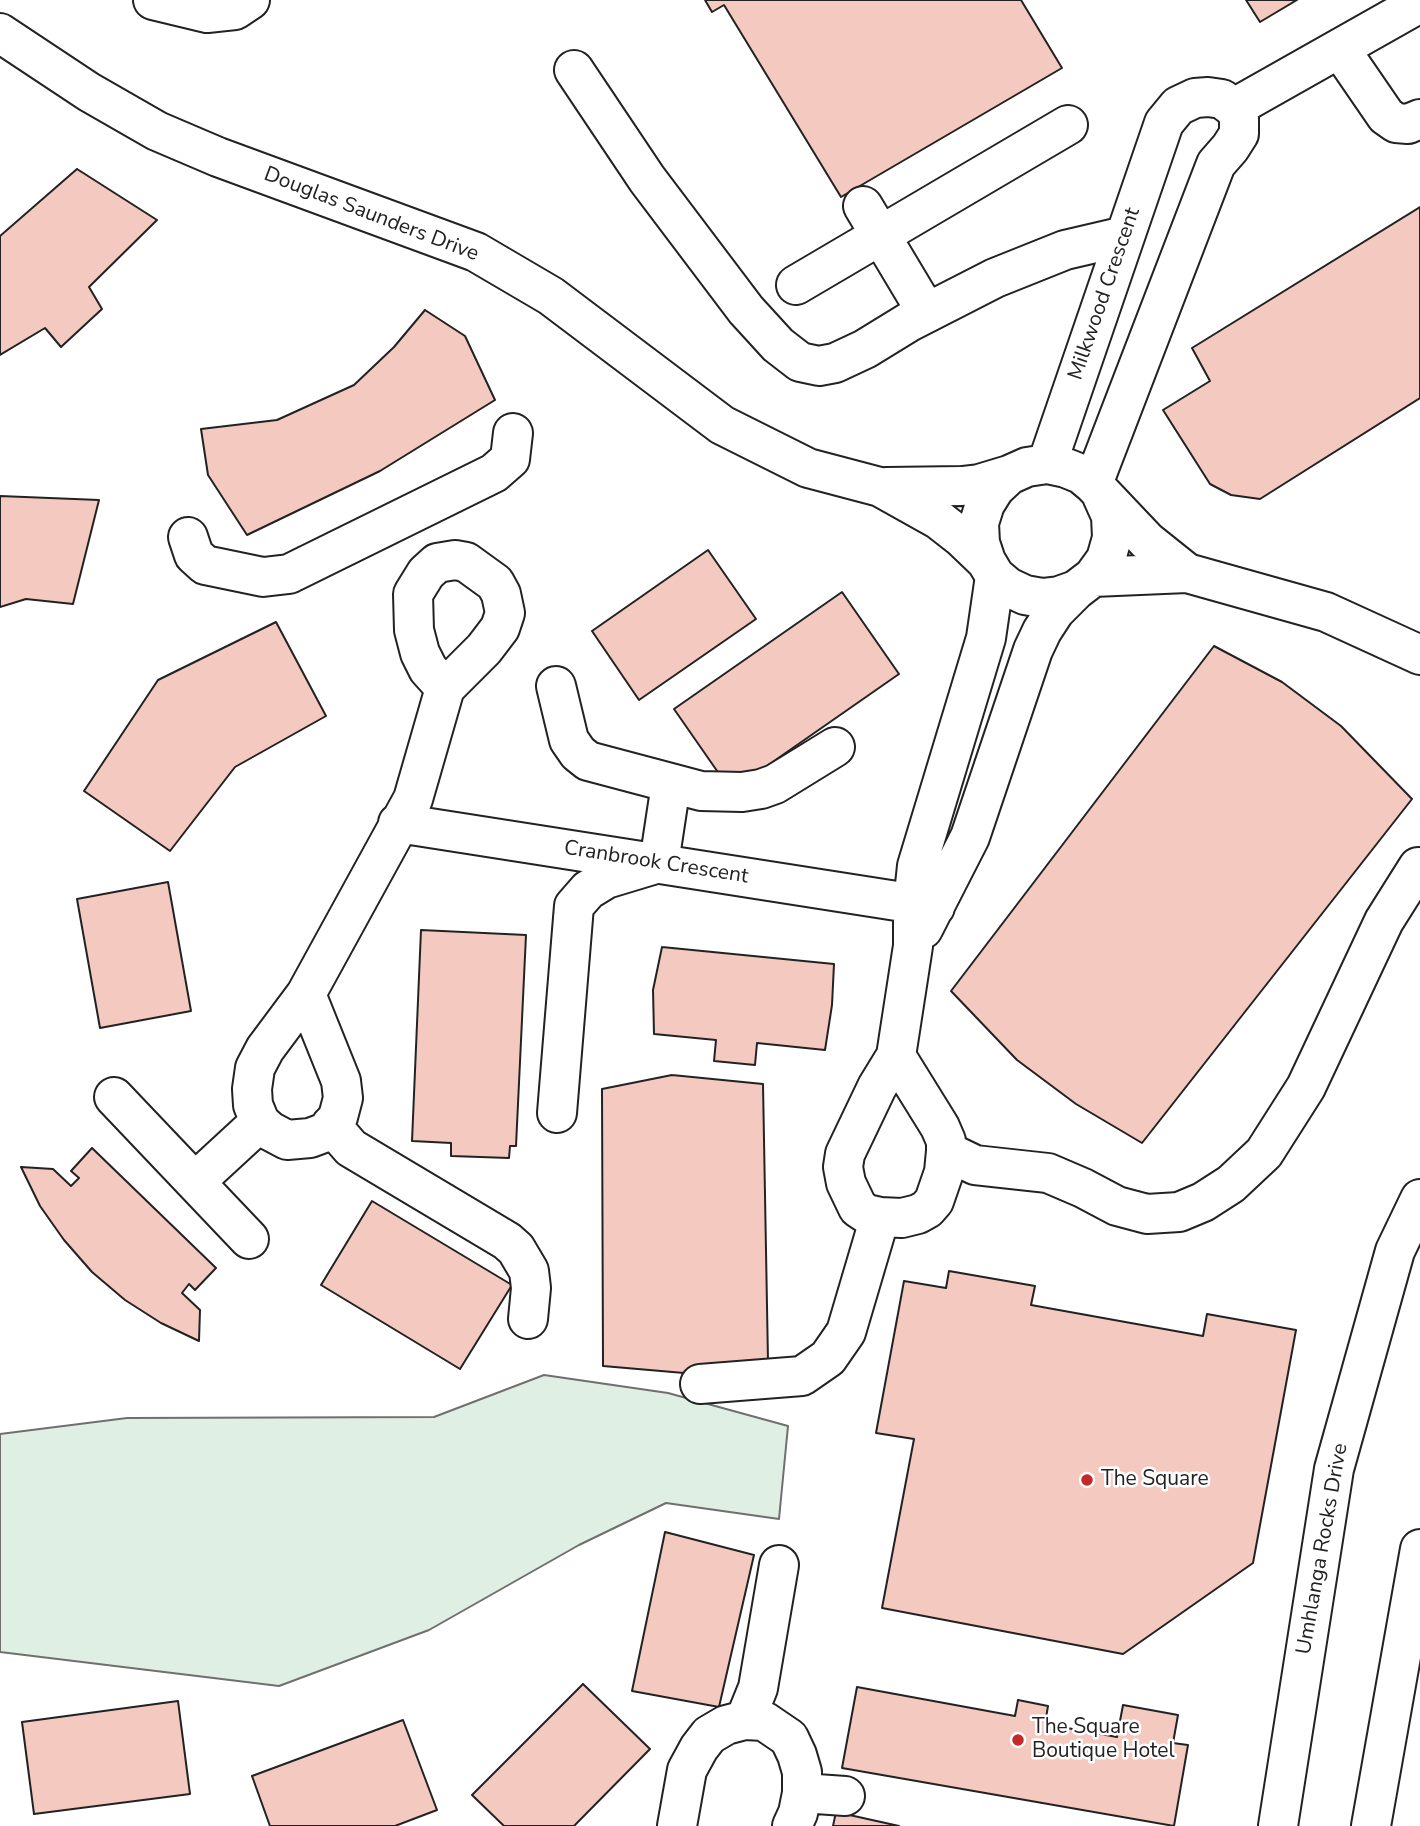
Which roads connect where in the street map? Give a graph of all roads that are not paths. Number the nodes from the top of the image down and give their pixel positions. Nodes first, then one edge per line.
1 (153, 0) edge
2 (250, 0) edge
3 (1420, 3) edge
4 (0, 33) edge
5 (1340, 49) junction
6 (574, 70) dead end
7 (1234, 108) junction
8 (1420, 118) edge
9 (1068, 125) dead end
10 (871, 220) junction
11 (1125, 236) junction
12 (796, 285) dead end
13 (927, 313) junction
14 (513, 433) dead end
15 (1047, 464) junction
16 (1009, 475) junction
17 (880, 487) junction
18 (1097, 490) junction
19 (403, 517) junction
20 (188, 537) dead end
21 (991, 568) junction
22 (1187, 573) junction
23 (422, 578) junction
24 (1085, 584) junction
25 (1420, 655) edge
26 (556, 685) dead end
27 (445, 688) junction
28 (835, 747) dead end
29 (671, 784) junction
30 (398, 823) junction
31 (659, 863) junction
32 (1418, 867) dead end
33 (924, 906) junction
34 (306, 994) junction
35 (896, 1056) junction
36 (114, 1097) dead end
37 (557, 1113) dead end
38 (260, 1122) junction
39 (331, 1125) junction
40 (946, 1151) junction
41 (195, 1181) junction
42 (1420, 1199) edge
43 (880, 1217) junction
44 (249, 1239) dead end
45 (528, 1319) dead end
46 (701, 1384) dead end
47 (1420, 1549) edge
48 (779, 1565) dead end
49 (745, 1720) junction
50 (845, 1796) dead end
51 (797, 1809) edge
52 (677, 1826) edge
53 (1278, 1826) edge
54 (1371, 1826) edge

1 - 2 street
3 - 5 street
4 - 17 street, Douglas Saunders Drive
5 - 7 street
5 - 8 street
6 - 13 street
7 - 11 street, Milkwood Crescent
7 - 18 street
9 - 10 street
10 - 12 street
10 - 13 street
11 - 13 street
11 - 15 street, Milkwood Crescent
14 - 19 street
15 - 16 street
15 - 18 street
16 - 17 street, Douglas Saunders Drive
16 - 21 street
17 - 21 street, Douglas Saunders Drive
18 - 22 street
18 - 24 street
19 - 20 street
19 - 23 street
21 - 24 street
21 - 33 street
22 - 24 street
22 - 25 street
23 - 27 street
23 - 27 street
24 - 33 street
26 - 29 street
27 - 30 street
28 - 29 street
29 - 31 street
30 - 31 street, Cranbrook Crescent
30 - 34 street
31 - 33 street, Cranbrook Crescent
31 - 37 street
32 - 40 street
33 - 35 street
34 - 38 street
34 - 39 street
35 - 40 street
35 - 43 street
36 - 41 street
38 - 39 street
38 - 41 street
39 - 45 street
40 - 43 street
41 - 44 street
42 - 53 street, Umhlanga Rocks Drive
43 - 46 street
47 - 54 street
48 - 49 street
49 - 51 street
49 - 52 street
50 - 51 street

